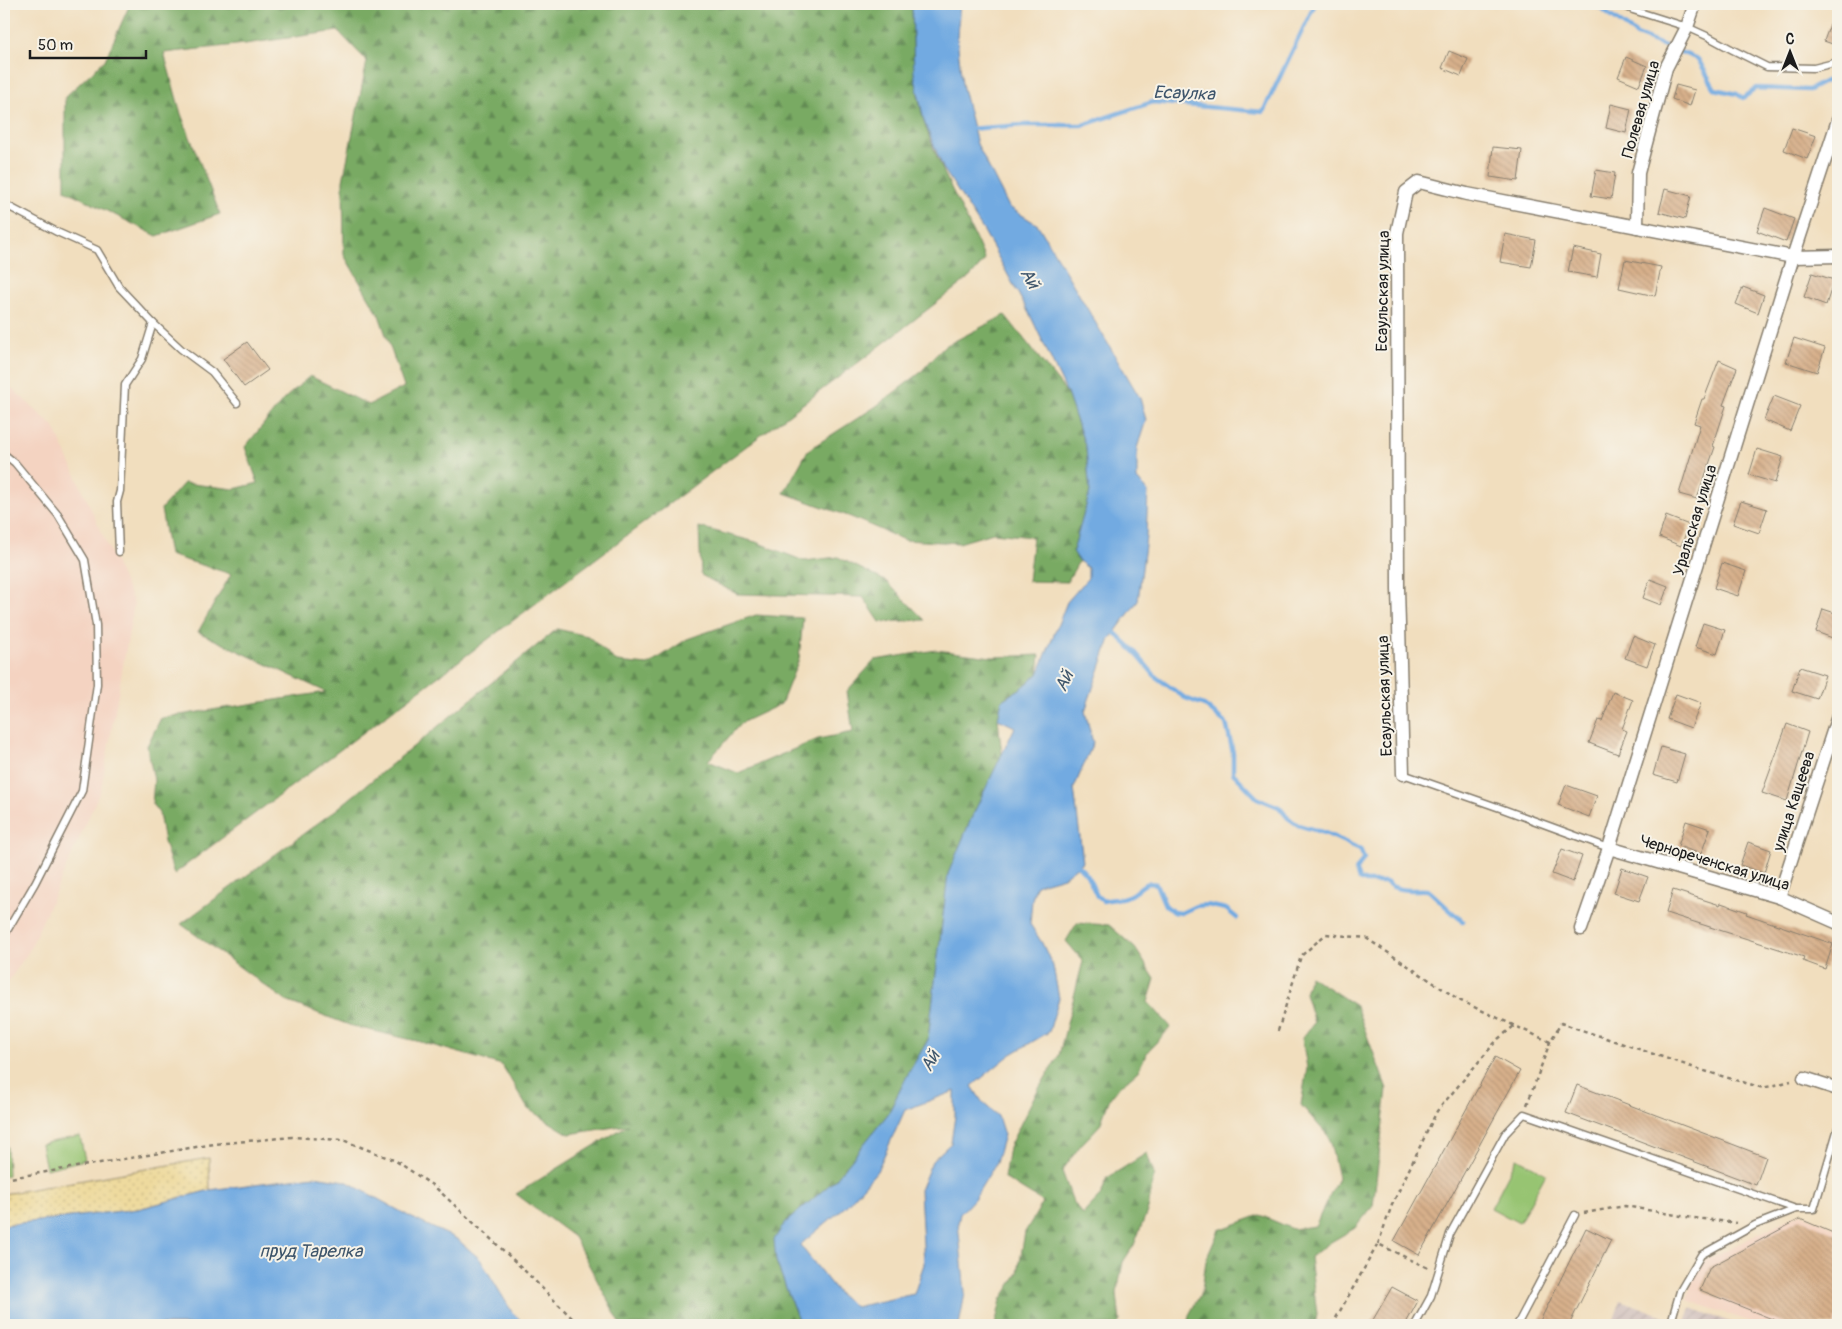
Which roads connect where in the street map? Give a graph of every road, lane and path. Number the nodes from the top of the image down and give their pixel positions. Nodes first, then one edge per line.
1 (1620, 4) edge
2 (1695, 4) edge
3 (1687, 27) junction
4 (1838, 62) edge
5 (1838, 120) edge
6 (4, 204) edge
7 (1637, 227) junction
8 (1838, 256) edge
9 (1793, 257) junction
10 (153, 323) junction
11 (236, 404) dead end
12 (4, 454) edge
13 (119, 552) dead end
14 (1838, 716) edge
15 (1403, 774) joint
16 (1608, 848) junction
17 (1779, 896) junction
18 (1838, 923) edge
19 (1581, 929) dead end
20 (4, 936) edge
21 (1514, 1026) junction
22 (1278, 1031) dead end
23 (1550, 1042) junction
24 (1804, 1078) joint
25 (1838, 1089) edge
26 (1524, 1114) junction
27 (1838, 1128) edge
28 (4, 1179) edge
29 (1796, 1209) junction
30 (1575, 1215) joint
31 (1756, 1225) junction
32 (1378, 1244) junction
33 (1439, 1273) junction
34 (579, 1325) edge
35 (1311, 1325) edge
36 (1328, 1325) edge
37 (1332, 1325) edge
38 (1416, 1325) edge
39 (1517, 1325) edge
40 (1672, 1325) edge

1 - 3 lane
2 - 3 street, Полевая улица
3 - 4 lane
3 - 7 street, Полевая улица
5 - 9 street, Уральская улица
6 - 10 lane
7 - 9 street, Есаульская улица
7 - 15 street, Есаульская улица
8 - 9 street, Есаульская улица
9 - 16 street, Уральская улица
10 - 11 lane
10 - 13 lane
12 - 20 lane
14 - 17 street, улица Кащеева
15 - 16 lane
16 - 17 street, Чернореченская улица
16 - 19 street, Уральская улица
17 - 18 street, Чернореченская улица
21 - 22 path
21 - 23 path
21 - 32 path
23 - 24 path
23 - 26 path
24 - 25 street
26 - 29 lane
26 - 33 lane
27 - 29 lane
28 - 34 path
29 - 31 lane
30 - 31 path
30 - 39 lane
31 - 40 lane
32 - 33 path
32 - 37 path
33 - 38 lane
35 - 36 path

